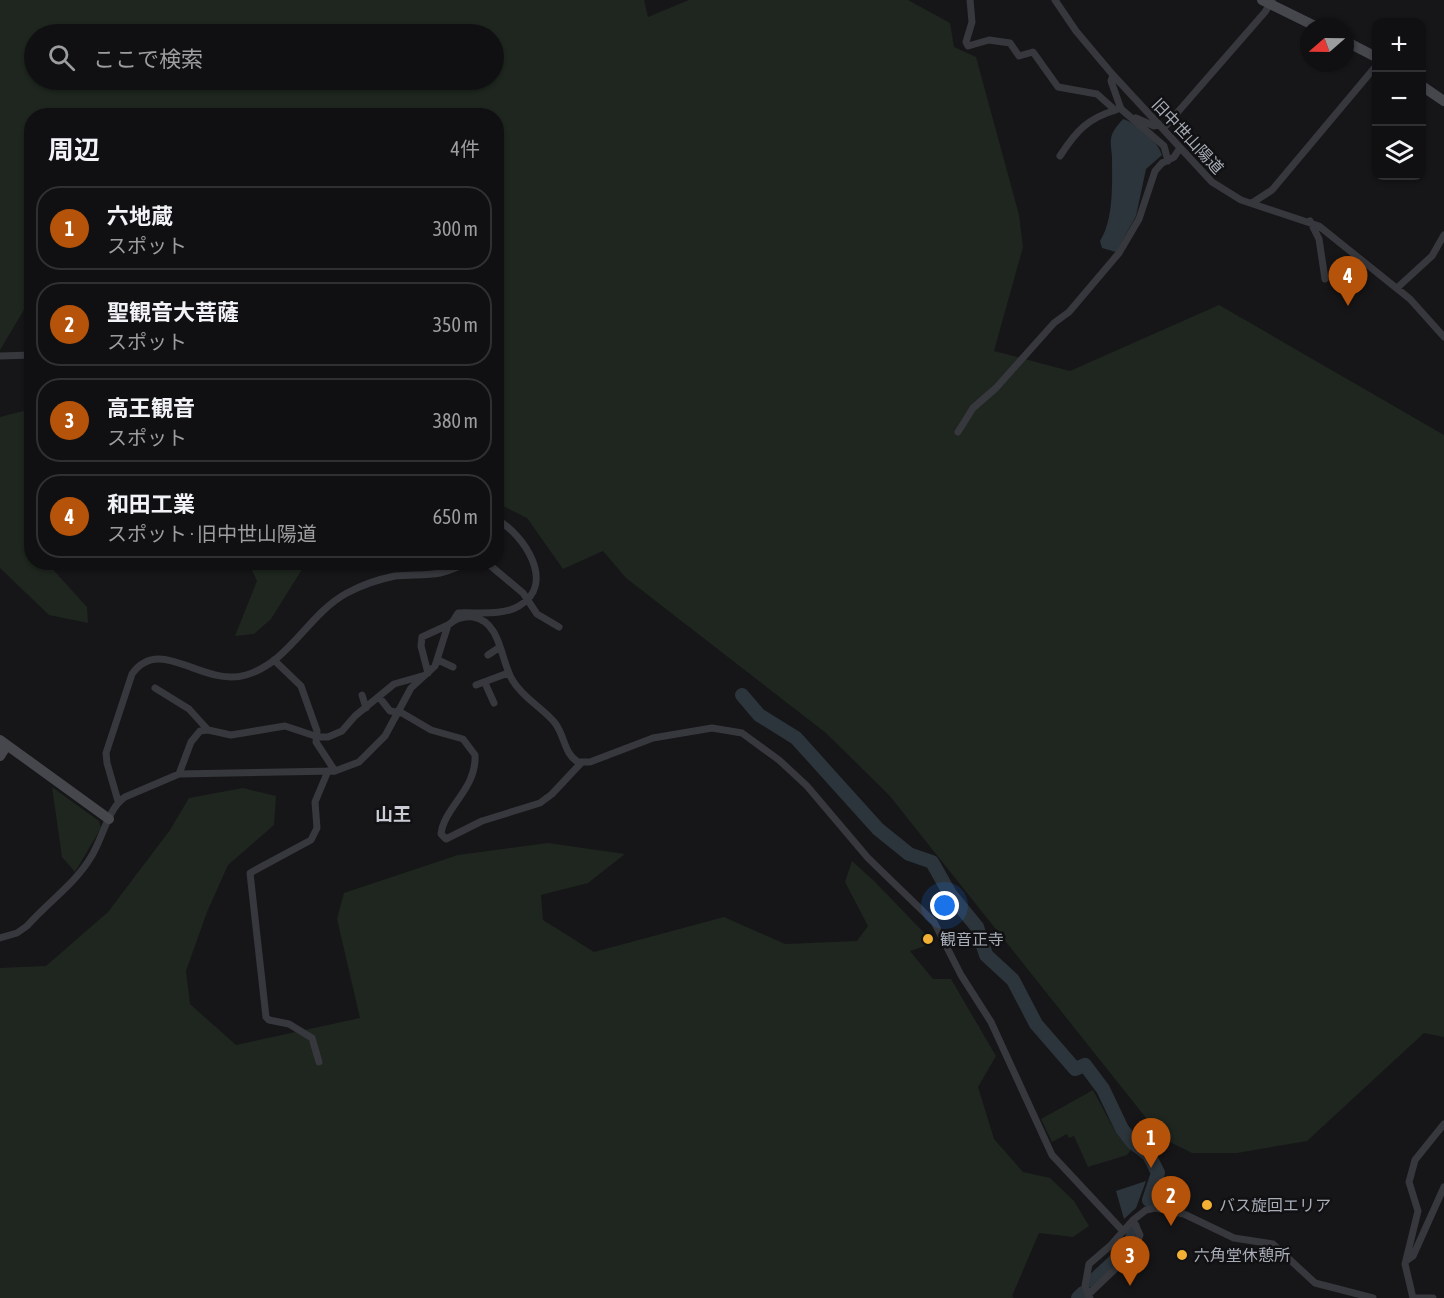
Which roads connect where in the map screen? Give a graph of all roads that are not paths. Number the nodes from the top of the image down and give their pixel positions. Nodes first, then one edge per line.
1 (970, 0) edge
2 (1055, 0) edge
3 (1268, 1) edge
4 (1300, 18) edge
5 (1354, 46) edge
6 (1372, 54) edge
7 (1372, 72) edge
8 (1113, 75) junction
9 (1426, 89) edge
10 (1444, 101) edge
11 (1118, 109) junction
12 (1133, 117) junction
13 (1161, 127) junction
14 (1180, 148) junction
15 (1060, 156) dead end
16 (1168, 161) junction
17 (1252, 203) junction
18 (1310, 221) junction
19 (1444, 235) edge
20 (1325, 279) dead end
21 (1397, 288) junction
22 (1444, 337) edge
23 (24, 355) edge
24 (0, 356) edge
25 (958, 432) dead end
26 (504, 526) edge
27 (449, 570) edge
28 (495, 570) edge
29 (528, 598) junction
30 (450, 623) junction
31 (559, 627) dead end
32 (500, 647) junction
33 (489, 655) dead end
34 (274, 660) junction
35 (438, 660) junction
36 (453, 667) dead end
37 (508, 673) junction
38 (426, 675) junction
39 (485, 683) junction
40 (476, 686) dead end
41 (155, 688) dead end
42 (362, 695) dead end
43 (379, 697) junction
44 (494, 703) dead end
45 (366, 708) junction
46 (397, 712) junction
47 (208, 729) junction
48 (315, 735) junction
49 (3, 743) edge
50 (0, 756) edge
51 (581, 763) junction
52 (331, 771) junction
53 (179, 774) junction
54 (118, 801) junction
55 (109, 819) junction
56 (0, 938) edge
57 (319, 1062) dead end
58 (1444, 1124) edge
59 (1444, 1186) edge
60 (1134, 1220) junction
61 (1122, 1230) junction
62 (1406, 1261) junction
63 (1089, 1296) edge
64 (1373, 1298) edge
65 (1415, 1298) edge
66 (1433, 1298) edge

1 - 11 street
2 - 8 street, 旧中世山陽道
3 - 4 street
3 - 13 street
5 - 6 street
7 - 17 street
8 - 11 street
8 - 13 street, 旧中世山陽道
9 - 10 street
11 - 12 street
11 - 15 street
12 - 13 street
12 - 16 street
13 - 14 street, 旧中世山陽道
14 - 16 street
14 - 17 street, 旧中世山陽道
16 - 25 street
17 - 18 street, 旧中世山陽道
18 - 20 street
18 - 21 street, 旧中世山陽道
19 - 21 street
21 - 22 street, 旧中世山陽道
23 - 24 street
26 - 29 street
27 - 34 street
28 - 29 street
29 - 30 street
29 - 31 street
30 - 32 street
30 - 35 street
30 - 38 street
32 - 33 street
32 - 37 street
34 - 48 street
34 - 54 street
35 - 36 street
35 - 38 street
37 - 39 street
37 - 51 street
38 - 43 street
38 - 46 street
39 - 40 street
39 - 44 street
41 - 47 street
42 - 45 street
43 - 45 street
43 - 46 street
45 - 48 street
46 - 51 street
46 - 52 street
47 - 48 street
47 - 53 street
48 - 52 street
49 - 50 street
49 - 55 street
51 - 61 street
52 - 53 street
52 - 57 street
53 - 54 street
54 - 55 street
55 - 56 street
58 - 62 street
59 - 62 street
60 - 61 street
60 - 63 street
60 - 64 street
61 - 63 street
62 - 65 street
65 - 66 street

